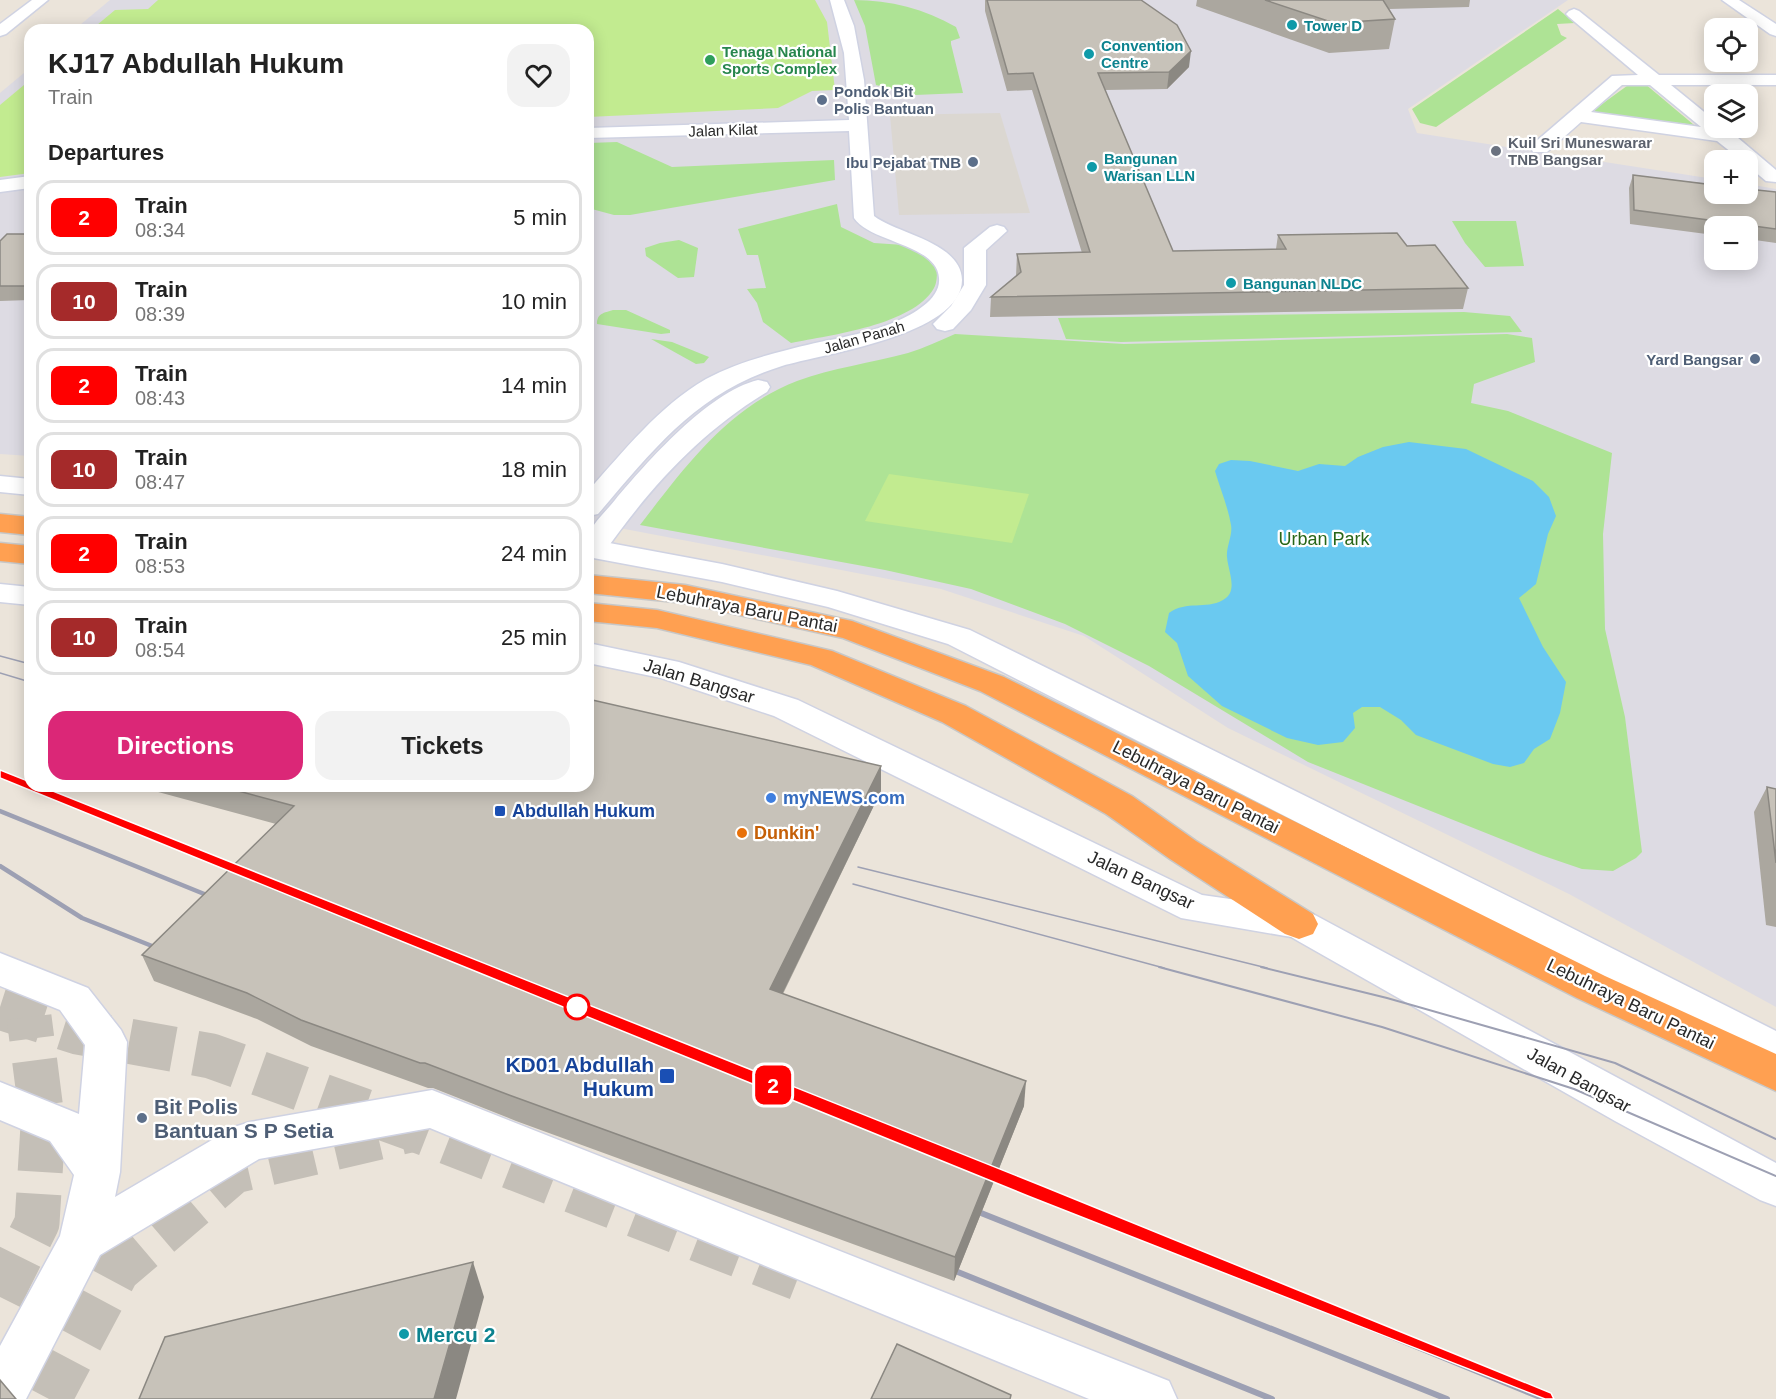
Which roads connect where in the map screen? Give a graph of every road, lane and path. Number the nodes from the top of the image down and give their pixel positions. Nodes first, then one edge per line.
1 (41, 0) edge
2 (837, 0) edge
3 (1729, 0) edge
4 (1574, 14) dead end
5 (0, 31) edge
6 (1776, 31) edge
7 (1655, 80) junction
8 (1776, 80) edge
9 (857, 116) junction
10 (1578, 116) junction
11 (1704, 120) edge
12 (1704, 133) edge
13 (594, 134) edge
14 (1726, 138) edge
15 (1540, 148) dead end
16 (1773, 177) dead end
17 (24, 183) edge
18 (0, 186) edge
19 (997, 231) dead end
20 (882, 342) junction
21 (0, 484) edge
22 (24, 486) edge
23 (594, 501) edge
24 (0, 523) edge
25 (24, 525) edge
26 (594, 544) edge
27 (594, 549) edge
28 (0, 552) edge
29 (24, 554) edge
30 (594, 585) edge
31 (0, 593) edge
32 (24, 595) edge
33 (594, 613) edge
34 (594, 654) edge
35 (1299, 924) junction
36 (0, 969) edge
37 (1776, 1051) edge
38 (1776, 1073) edge
39 (0, 1100) edge
40 (97, 1172) junction
41 (1776, 1186) edge
42 (83, 1240) junction
43 (0, 1397) edge
44 (1150, 1399) edge

1 - 5 street
2 - 9 street, Jalan Panah
3 - 6 street
4 - 7 street
7 - 8 street
7 - 10 street
7 - 11 street
9 - 13 street, Jalan Kilat
9 - 20 street, Jalan Panah
10 - 12 street
10 - 15 street
14 - 16 street
17 - 18 street
19 - 20 street, Jalan Panah
20 - 23 street, Jalan Panah
20 - 26 street, Jalan Panah
21 - 22 street
24 - 25 highway
27 - 37 street
28 - 29 highway
30 - 38 highway, Lebuhraya Baru Pantai
31 - 32 street
33 - 35 highway, Lebuhraya Baru Pantai
34 - 35 street, Jalan Bangsar
35 - 41 street, Jalan Bangsar
36 - 40 street
39 - 40 street
40 - 42 street
42 - 43 street
42 - 44 street

